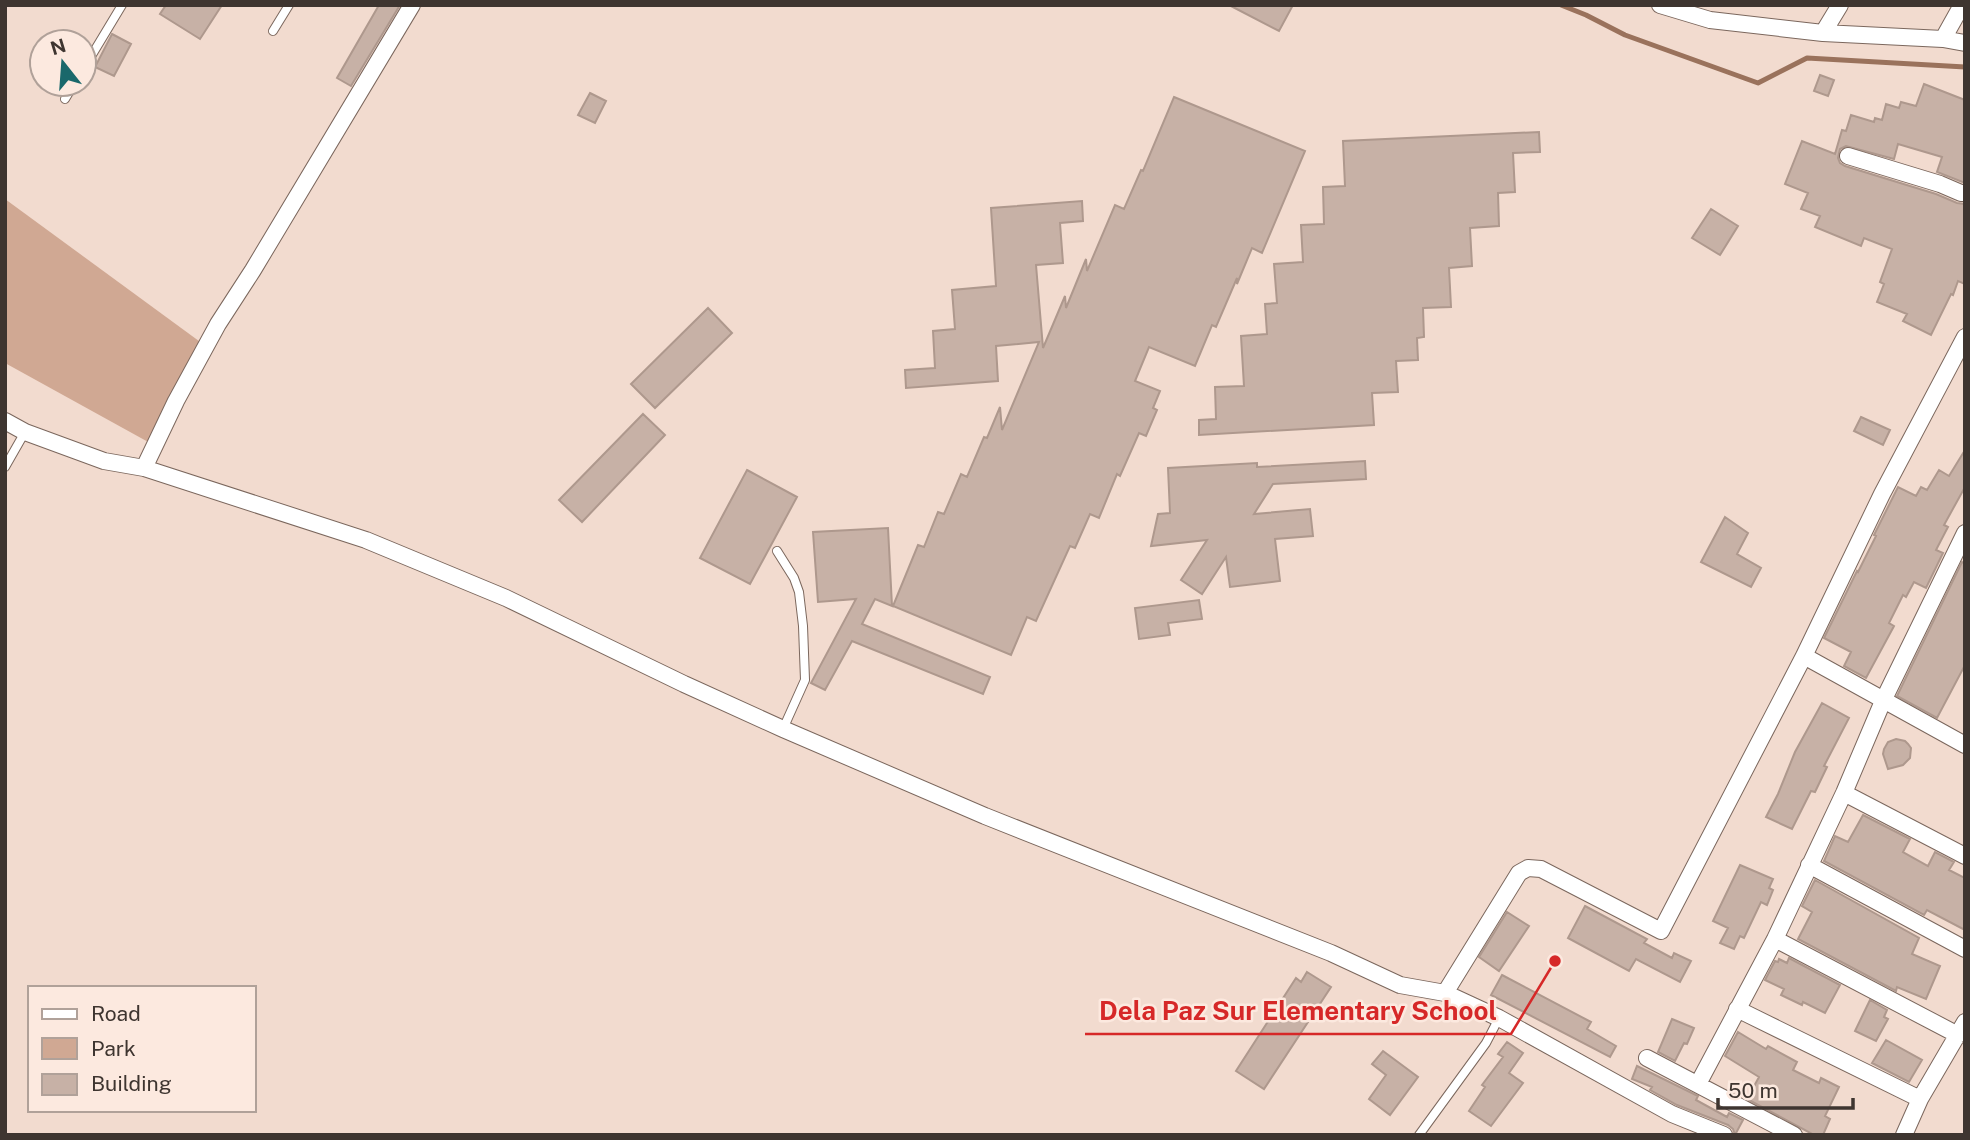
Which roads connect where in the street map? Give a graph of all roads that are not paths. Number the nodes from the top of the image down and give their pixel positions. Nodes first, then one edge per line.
1 (122, 5) edge
2 (289, 5) edge
3 (412, 5) edge
4 (1660, 5) edge
5 (1840, 5) edge
6 (1962, 5) edge
7 (1714, 13) edge
8 (274, 30) dead end
9 (1824, 33) junction
10 (1943, 39) junction
11 (1965, 43) edge
12 (98, 45) edge
13 (1848, 156) dead end
14 (1965, 192) edge
15 (1965, 337) edge
16 (5, 421) edge
17 (25, 432) junction
18 (5, 467) edge
19 (144, 468) junction
20 (1965, 533) edge
21 (777, 551) dead end
22 (1804, 656) junction
23 (1883, 701) junction
24 (783, 729) junction
25 (1965, 745) edge
26 (1844, 793) junction
27 (1965, 856) edge
28 (1810, 865) junction
29 (1774, 939) junction
30 (1965, 948) edge
31 (1445, 993) junction
32 (1737, 1009) junction
33 (1499, 1017) junction
34 (1961, 1029) edge
35 (1647, 1058) dead end
36 (1698, 1084) junction
37 (1920, 1100) junction
38 (1720, 1133) edge
39 (1419, 1135) edge
40 (1794, 1135) edge
41 (1904, 1135) edge

1 - 12 lane
2 - 8 lane
3 - 19 street
4 - 7 street
5 - 9 street
6 - 10 street
7 - 9 street
9 - 10 street
10 - 11 street
13 - 14 street
15 - 22 street
16 - 17 street
17 - 18 lane
17 - 19 street
19 - 24 street
20 - 23 street
21 - 24 lane
22 - 23 street
22 - 31 street
23 - 25 street
23 - 26 street
24 - 31 street
26 - 27 street
26 - 28 street
28 - 29 street
28 - 30 street
29 - 32 street
29 - 34 street
31 - 33 street
32 - 36 street
32 - 37 street
33 - 38 street
33 - 39 lane
34 - 37 street
35 - 36 street
36 - 40 street
37 - 41 street

